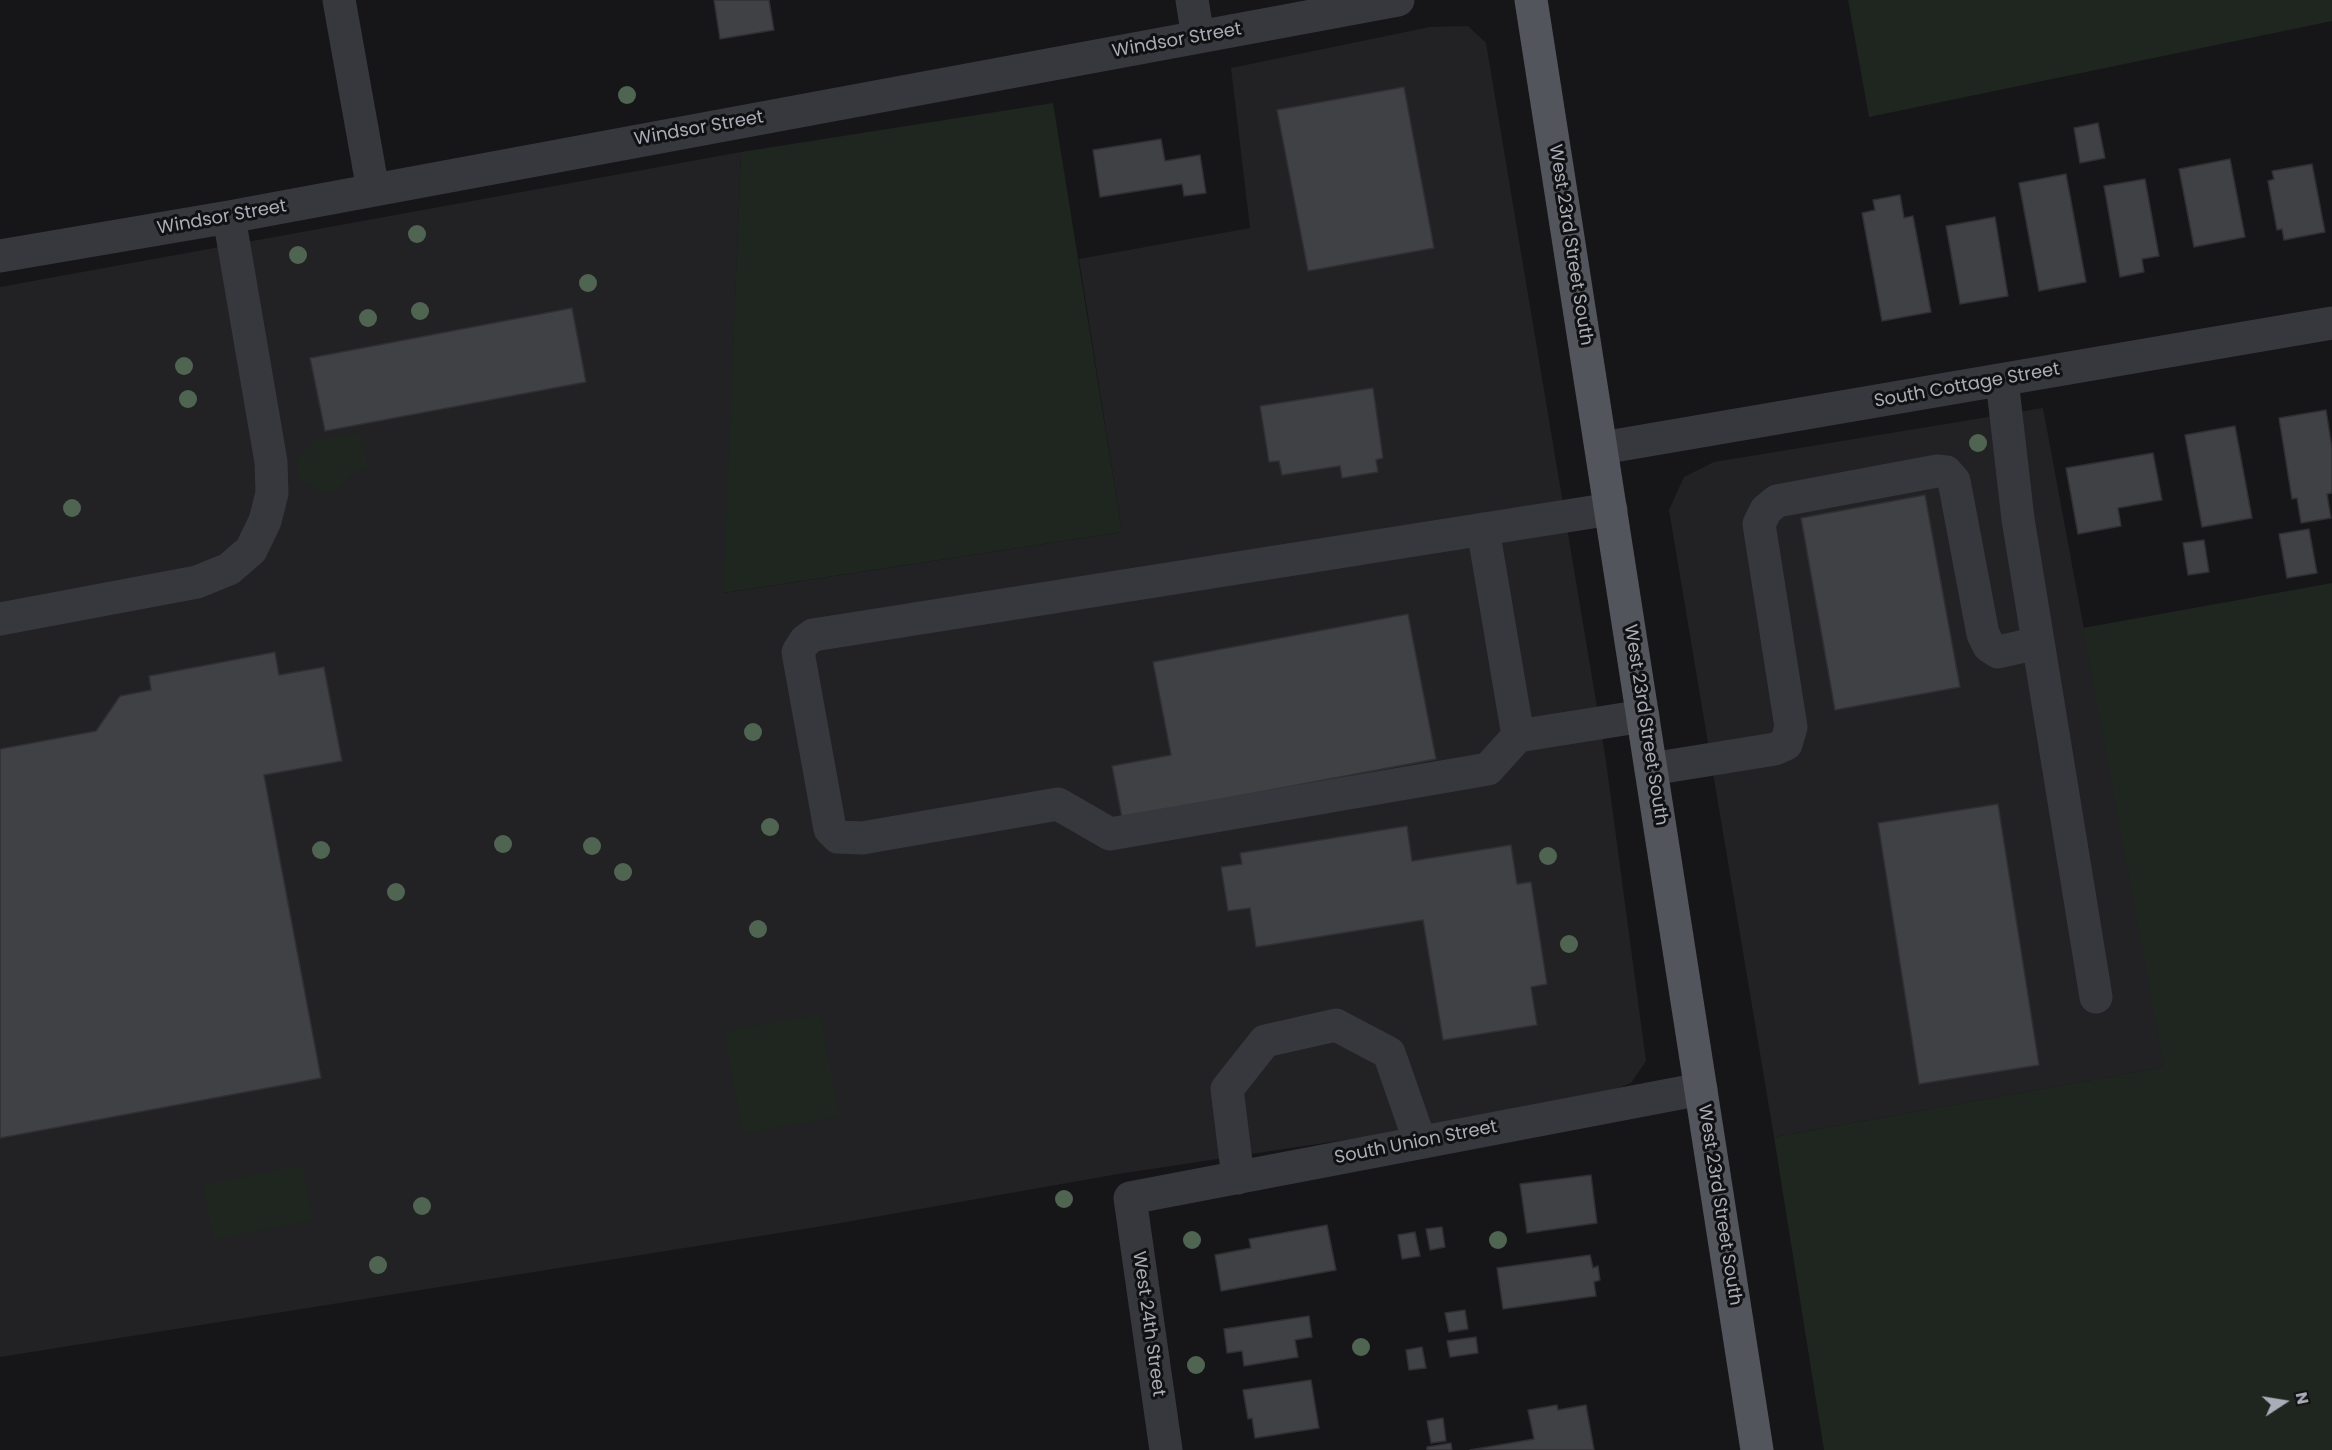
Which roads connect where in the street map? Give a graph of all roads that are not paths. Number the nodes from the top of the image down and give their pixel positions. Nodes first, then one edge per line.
1 (339, 0) edge
2 (1192, 0) edge
3 (1398, 0) edge
4 (1531, 0) edge
5 (1198, 38) junction
6 (373, 190) junction
7 (229, 217) junction
8 (0, 256) edge
9 (2332, 323) edge
10 (2002, 380) junction
11 (1602, 448) junction
12 (1611, 509) junction
13 (1483, 529) junction
14 (0, 619) edge
15 (2038, 643) junction
16 (1643, 717) junction
17 (1518, 736) junction
18 (1651, 769) junction
19 (2096, 997) dead end
20 (1701, 1089) junction
21 (1420, 1142) junction
22 (1238, 1178) junction
23 (1130, 1198) joint
24 (1166, 1450) edge
25 (1757, 1450) edge

1 - 6 street
2 - 5 street
3 - 5 street, Windsor Street
4 - 11 main road, West 23rd Street South
5 - 6 street, Windsor Street
6 - 7 street, Windsor Street
7 - 8 street, Windsor Street
7 - 14 street
9 - 10 street, South Cottage Street
10 - 11 street, South Cottage Street
10 - 15 street
11 - 12 main road, West 23rd Street South
12 - 13 street
12 - 16 main road, West 23rd Street South
13 - 17 street
13 - 17 street
15 - 18 street
15 - 19 street
16 - 17 street
16 - 18 main road, West 23rd Street South
18 - 20 main road, West 23rd Street South
20 - 21 street, South Union Street
20 - 25 main road, West 23rd Street South
21 - 22 street, South Union Street
21 - 22 street
22 - 23 street, South Union Street
23 - 24 street, West 24th Street

